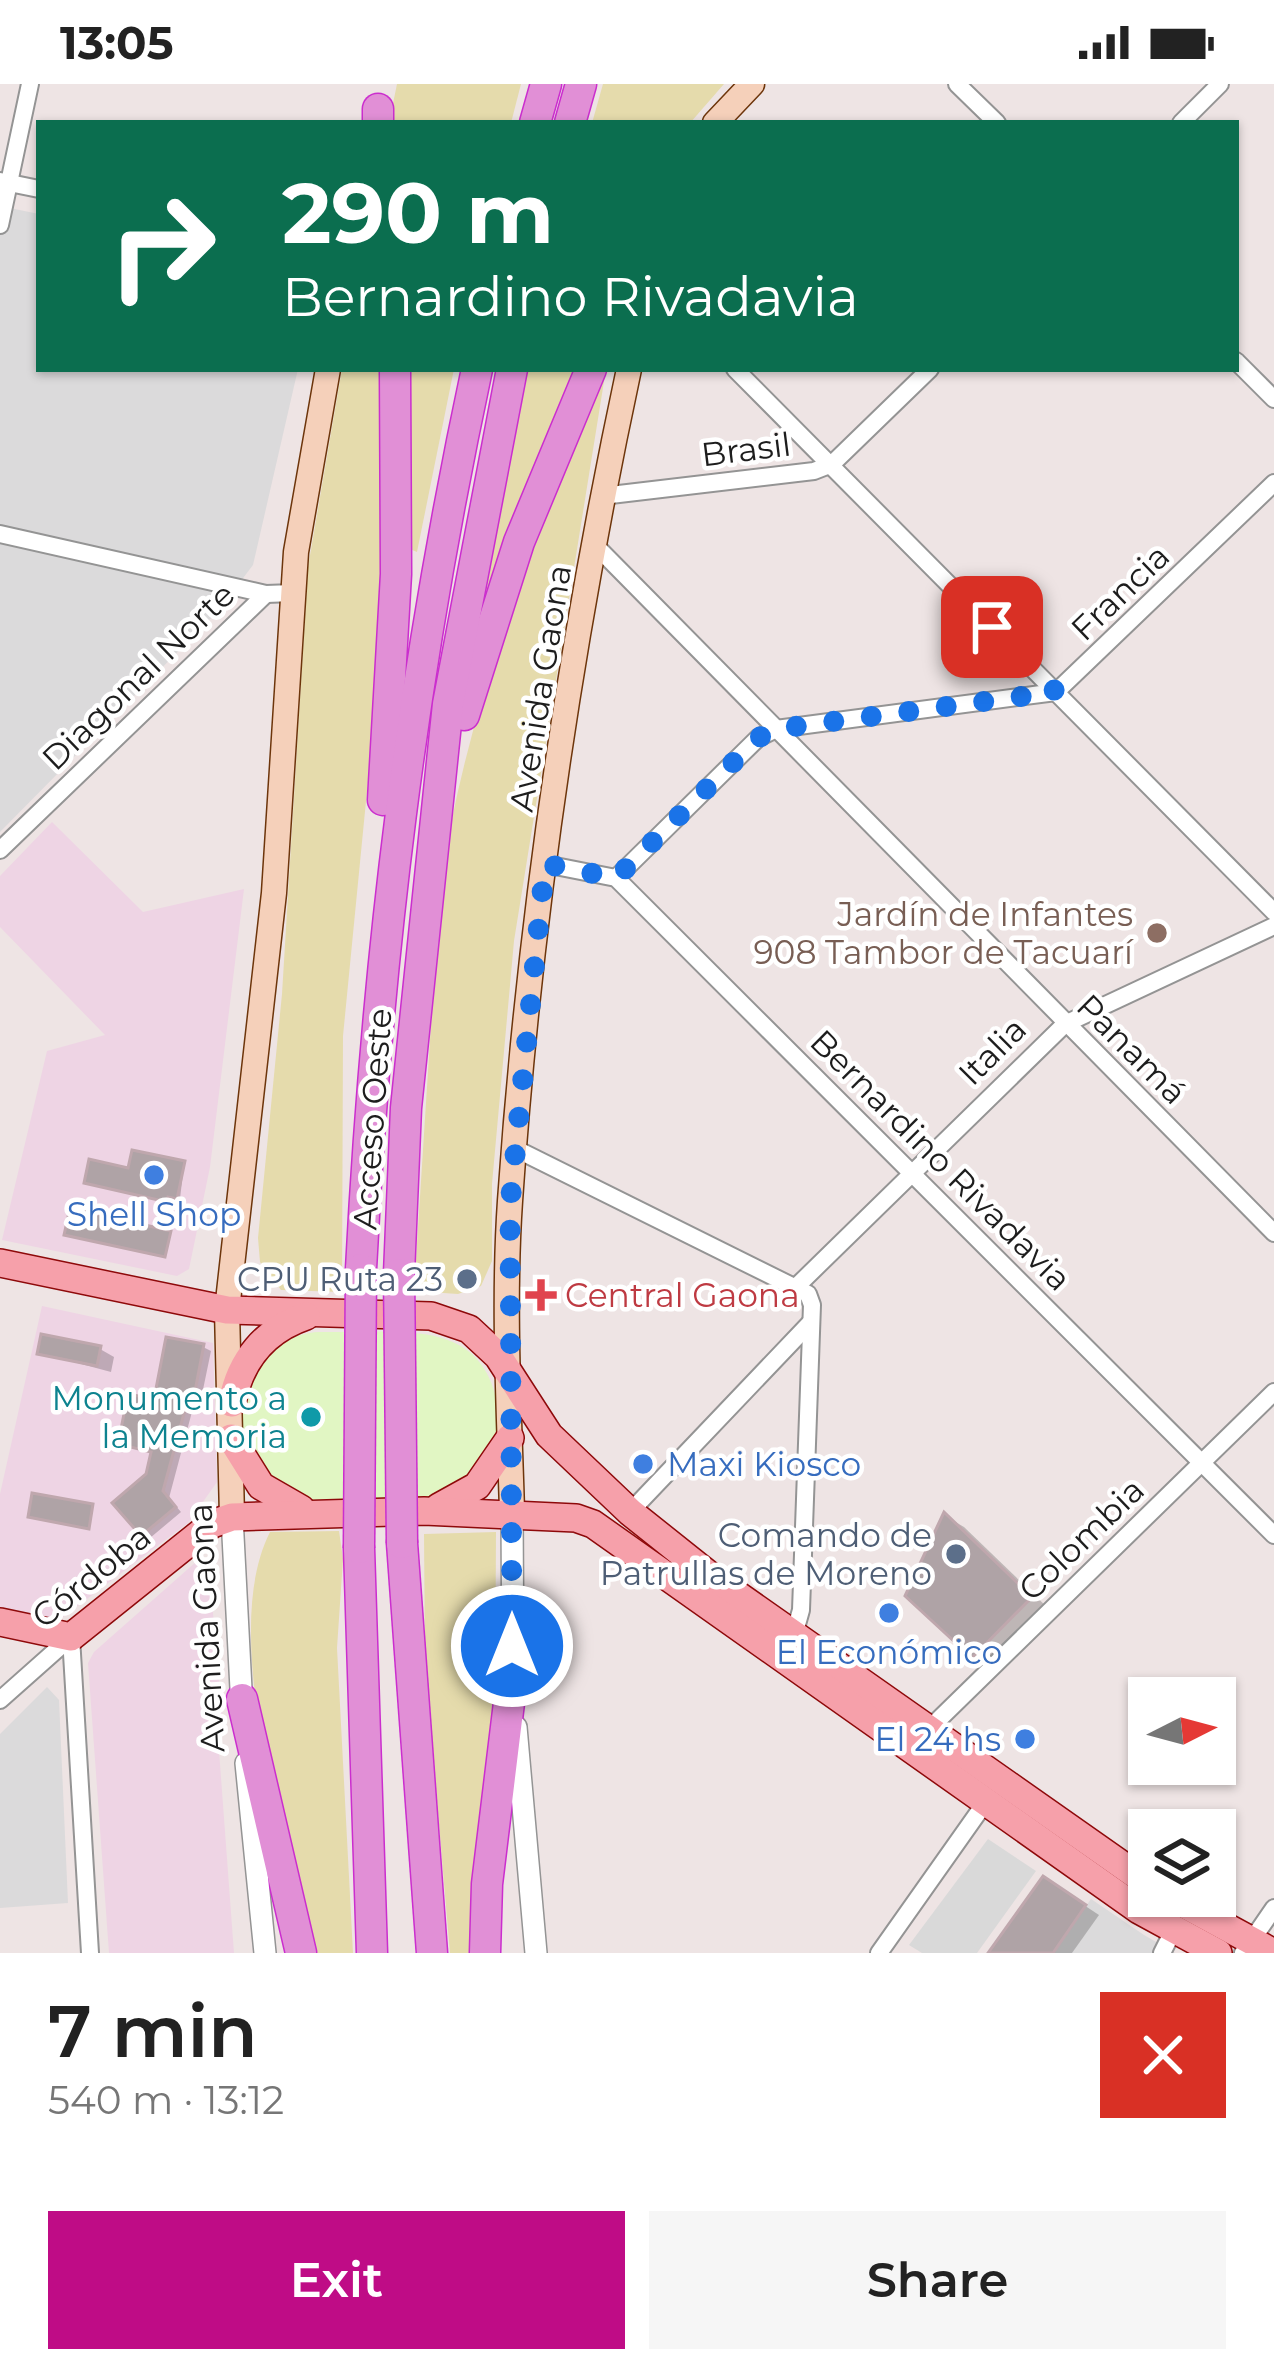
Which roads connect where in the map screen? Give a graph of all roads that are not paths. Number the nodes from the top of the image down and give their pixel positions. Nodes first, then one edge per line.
1 (30, 84) edge
2 (546, 84) edge
3 (581, 84) edge
4 (752, 84) edge
5 (957, 84) edge
6 (1220, 84) edge
7 (536, 120) edge
8 (571, 120) edge
9 (718, 120) edge
10 (994, 120) edge
11 (1184, 120) edge
12 (5, 182) edge
13 (36, 188) edge
14 (0, 225) edge
15 (1239, 364) edge
16 (327, 372) edge
17 (395, 372) edge
18 (476, 372) edge
19 (511, 372) edge
20 (589, 372) edge
21 (627, 372) edge
22 (738, 372) edge
23 (927, 372) edge
24 (1274, 399) edge
25 (832, 464) junction
26 (1274, 483) edge
27 (602, 496) junction
28 (0, 534) edge
29 (596, 546) junction
30 (292, 593) junction
31 (266, 594) junction
32 (1056, 692) junction
33 (776, 729) junction
34 (0, 850) edge
35 (545, 864) junction
36 (429, 867) junction
37 (616, 878) junction
38 (1274, 913) edge
39 (1274, 926) edge
40 (382, 937) junction
41 (1065, 1024) junction
42 (516, 1149) junction
43 (911, 1173) junction
44 (1274, 1233) edge
45 (0, 1263) edge
46 (797, 1285) junction
47 (226, 1310) junction
48 (316, 1313) junction
49 (811, 1322) junction
50 (510, 1379) junction
51 (1274, 1392) edge
52 (232, 1403) junction
53 (231, 1438) junction
54 (510, 1438) junction
55 (1202, 1462) junction
56 (311, 1511) junction
57 (424, 1511) junction
58 (512, 1511) junction
59 (630, 1512) junction
60 (232, 1517) junction
61 (1274, 1535) edge
62 (0, 1622) edge
63 (794, 1635) junction
64 (71, 1637) junction
65 (512, 1678) junction
66 (242, 1699) junction
67 (0, 1700) edge
68 (929, 1729) junction
69 (985, 1803) junction
70 (1128, 1869) edge
71 (1274, 1908) edge
72 (1203, 1917) edge
73 (1168, 1941) edge
74 (1256, 1949) edge
75 (90, 1953) edge
76 (265, 1953) edge
77 (301, 1953) edge
78 (372, 1953) edge
79 (431, 1953) edge
80 (485, 1953) edge
81 (536, 1953) edge
82 (879, 1953) edge
83 (1218, 1953) edge

1 - 12 street
2 - 7 highway
3 - 8 highway
4 - 9 main road
5 - 10 street
6 - 11 street
12 - 13 street
12 - 14 street
15 - 24 street
16 - 30 main road, Avenida Gaona
17 - 40 highway
18 - 40 highway, Acceso Oeste
19 - 36 highway, Acceso Oeste
20 - 36 highway
21 - 27 main road, Avenida Gaona
22 - 25 street
23 - 25 street, Brasil
25 - 27 street, Brasil
25 - 32 street
26 - 32 street, Francia
27 - 29 main road, Avenida Gaona
28 - 31 street
29 - 33 street, Panamá
29 - 35 main road, Avenida Gaona
30 - 31 street
30 - 47 main road, Avenida Gaona
31 - 34 street, Diagonal Norte
32 - 33 street
32 - 38 street
33 - 37 street
33 - 41 street, Panamá
35 - 37 street
35 - 42 main road, Avenida Gaona
36 - 79 highway, Acceso Oeste, bridge
37 - 43 street, Bernardino Rivadavia
39 - 41 street, Italia
40 - 78 highway, Acceso Oeste, bridge
41 - 43 street, Italia
41 - 44 street, Panamá
42 - 46 street
42 - 50 main road, Avenida Gaona
43 - 46 street, Italia
43 - 55 street, Bernardino Rivadavia
45 - 47 main road
46 - 49 street
47 - 48 main road
47 - 52 main road, Avenida Gaona
48 - 50 main road
48 - 52 main road
49 - 59 street
49 - 63 street
50 - 54 main road, Avenida Gaona
50 - 59 main road
51 - 55 street, Colombia
52 - 53 main road, Avenida Gaona
53 - 56 main road
53 - 60 main road, Avenida Gaona
54 - 57 main road
54 - 58 main road, Avenida Gaona
55 - 61 street, Bernardino Rivadavia
55 - 68 street, Colombia
56 - 57 main road
56 - 60 main road
57 - 58 main road
58 - 65 street, Avenida Gaona
58 - 69 main road
59 - 63 main road
60 - 64 main road, Córdoba
60 - 66 street, Avenida Gaona
62 - 64 main road
63 - 68 main road
64 - 67 street, Córdoba
64 - 75 street
65 - 80 highway
65 - 81 street, Avenida Gaona
66 - 76 street, Avenida Gaona
66 - 77 highway
68 - 70 main road
69 - 73 main road
69 - 82 street
71 - 74 street
72 - 74 main road
73 - 83 main road

